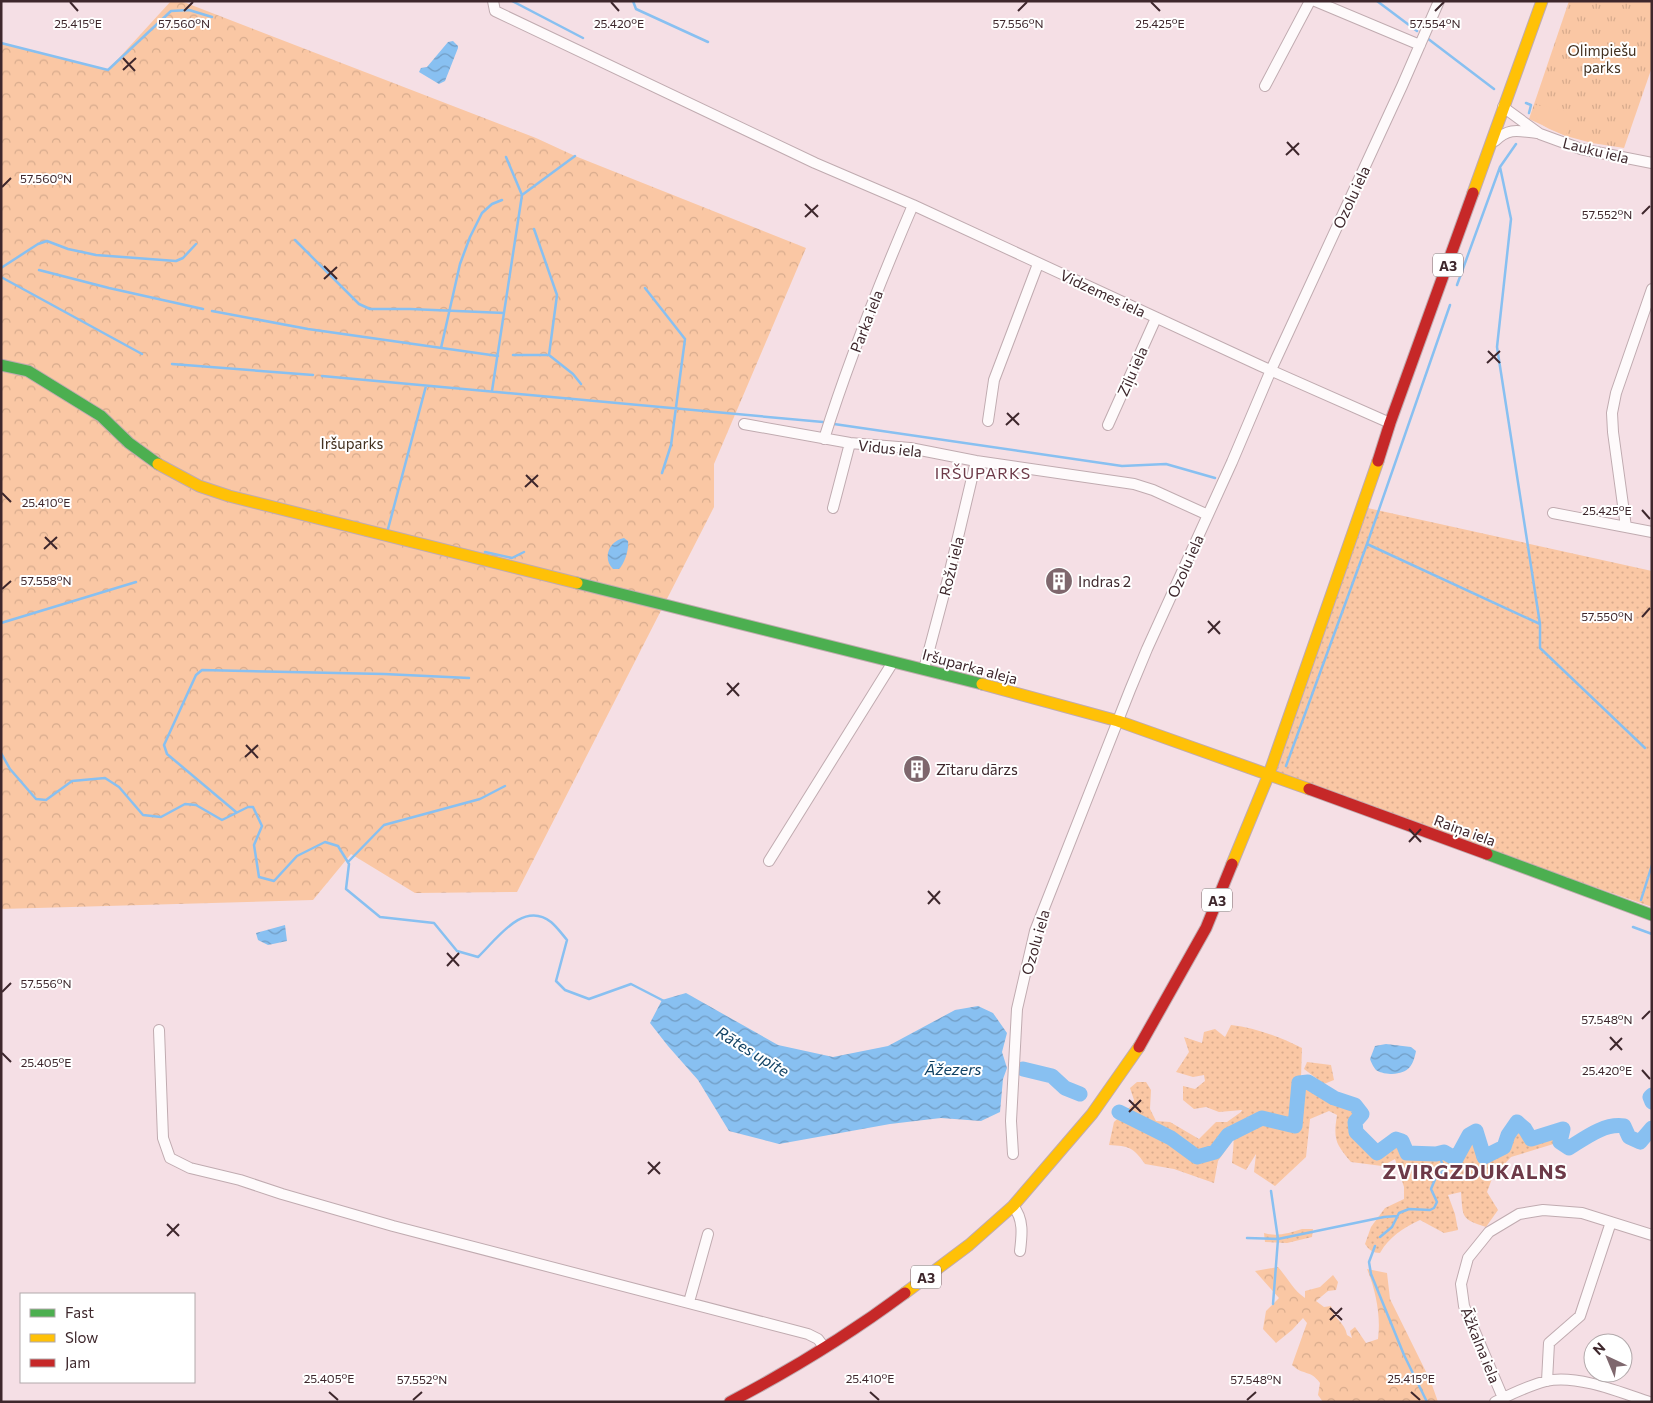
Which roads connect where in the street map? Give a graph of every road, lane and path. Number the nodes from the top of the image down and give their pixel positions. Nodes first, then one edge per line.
1 (493, 1) edge
2 (1310, 1) edge
3 (1315, 1) edge
4 (1439, 1) edge
5 (1542, 1) edge
6 (1420, 45) junction
7 (1265, 86) dead end
8 (1503, 107) junction
9 (1540, 134) junction
10 (1490, 147) junction
11 (1652, 163) edge
12 (912, 205) junction
13 (1038, 264) junction
14 (1652, 289) edge
15 (1156, 318) junction
16 (1, 365) edge
17 (1271, 370) junction
18 (988, 421) dead end
19 (1390, 423) junction
20 (744, 424) dead end
21 (1108, 425) dead end
22 (824, 439) junction
23 (850, 443) junction
24 (976, 461) junction
25 (833, 508) dead end
26 (1553, 513) dead end
27 (1208, 515) junction
28 (1626, 527) junction
29 (1652, 532) edge
30 (893, 662) junction
31 (924, 669) junction
32 (1118, 722) junction
33 (1269, 774) junction
34 (769, 861) dead end
35 (1652, 915) edge
36 (159, 1030) dead end
37 (1013, 1154) dead end
38 (1013, 1206) junction
39 (1611, 1222) junction
40 (708, 1234) dead end
41 (1652, 1235) edge
42 (1020, 1251) dead end
43 (689, 1302) junction
44 (824, 1347) junction
45 (1547, 1381) junction
46 (1499, 1400) edge
47 (730, 1402) edge
48 (1649, 1402) edge

1 - 12 street, Vidzemes iela
2 - 7 street
3 - 6 street
4 - 6 street, Ozolu iela
5 - 8 main road, A3
6 - 17 street, Ozolu iela
8 - 9 street
8 - 10 main road, A3
9 - 10 street
9 - 11 street, Lauku iela
10 - 19 main road, A3
12 - 13 street, Vidzemes iela
12 - 22 street, Parka iela
13 - 15 street, Vidzemes iela
13 - 18 street
14 - 28 street
15 - 17 street, Vidzemes iela
15 - 21 street, Zīļu iela
16 - 30 main road, Iršuparka aleja
17 - 19 street, Vidzemes iela
17 - 27 street, Ozolu iela
19 - 33 main road, A3
20 - 22 street, Vidus iela
22 - 23 street, Vidus iela
23 - 24 street, Vidus iela
23 - 25 street
24 - 27 street, Vidus iela
24 - 31 street, Rožu iela
26 - 28 street
27 - 32 street, Ozolu iela
28 - 29 street
30 - 31 main road, Iršuparka aleja
30 - 34 street
31 - 32 main road, Iršuparka aleja
32 - 33 main road, Iršuparka aleja
32 - 37 street, Ozolu iela
33 - 35 main road, Raiņa iela
33 - 38 main road, A3
36 - 43 street
38 - 42 street
38 - 44 main road, A3
39 - 41 street, Āžkalna iela
39 - 45 street
39 - 46 street, Āžkalna iela
40 - 43 street
43 - 44 street
44 - 47 main road, A3
45 - 46 street
45 - 48 street

